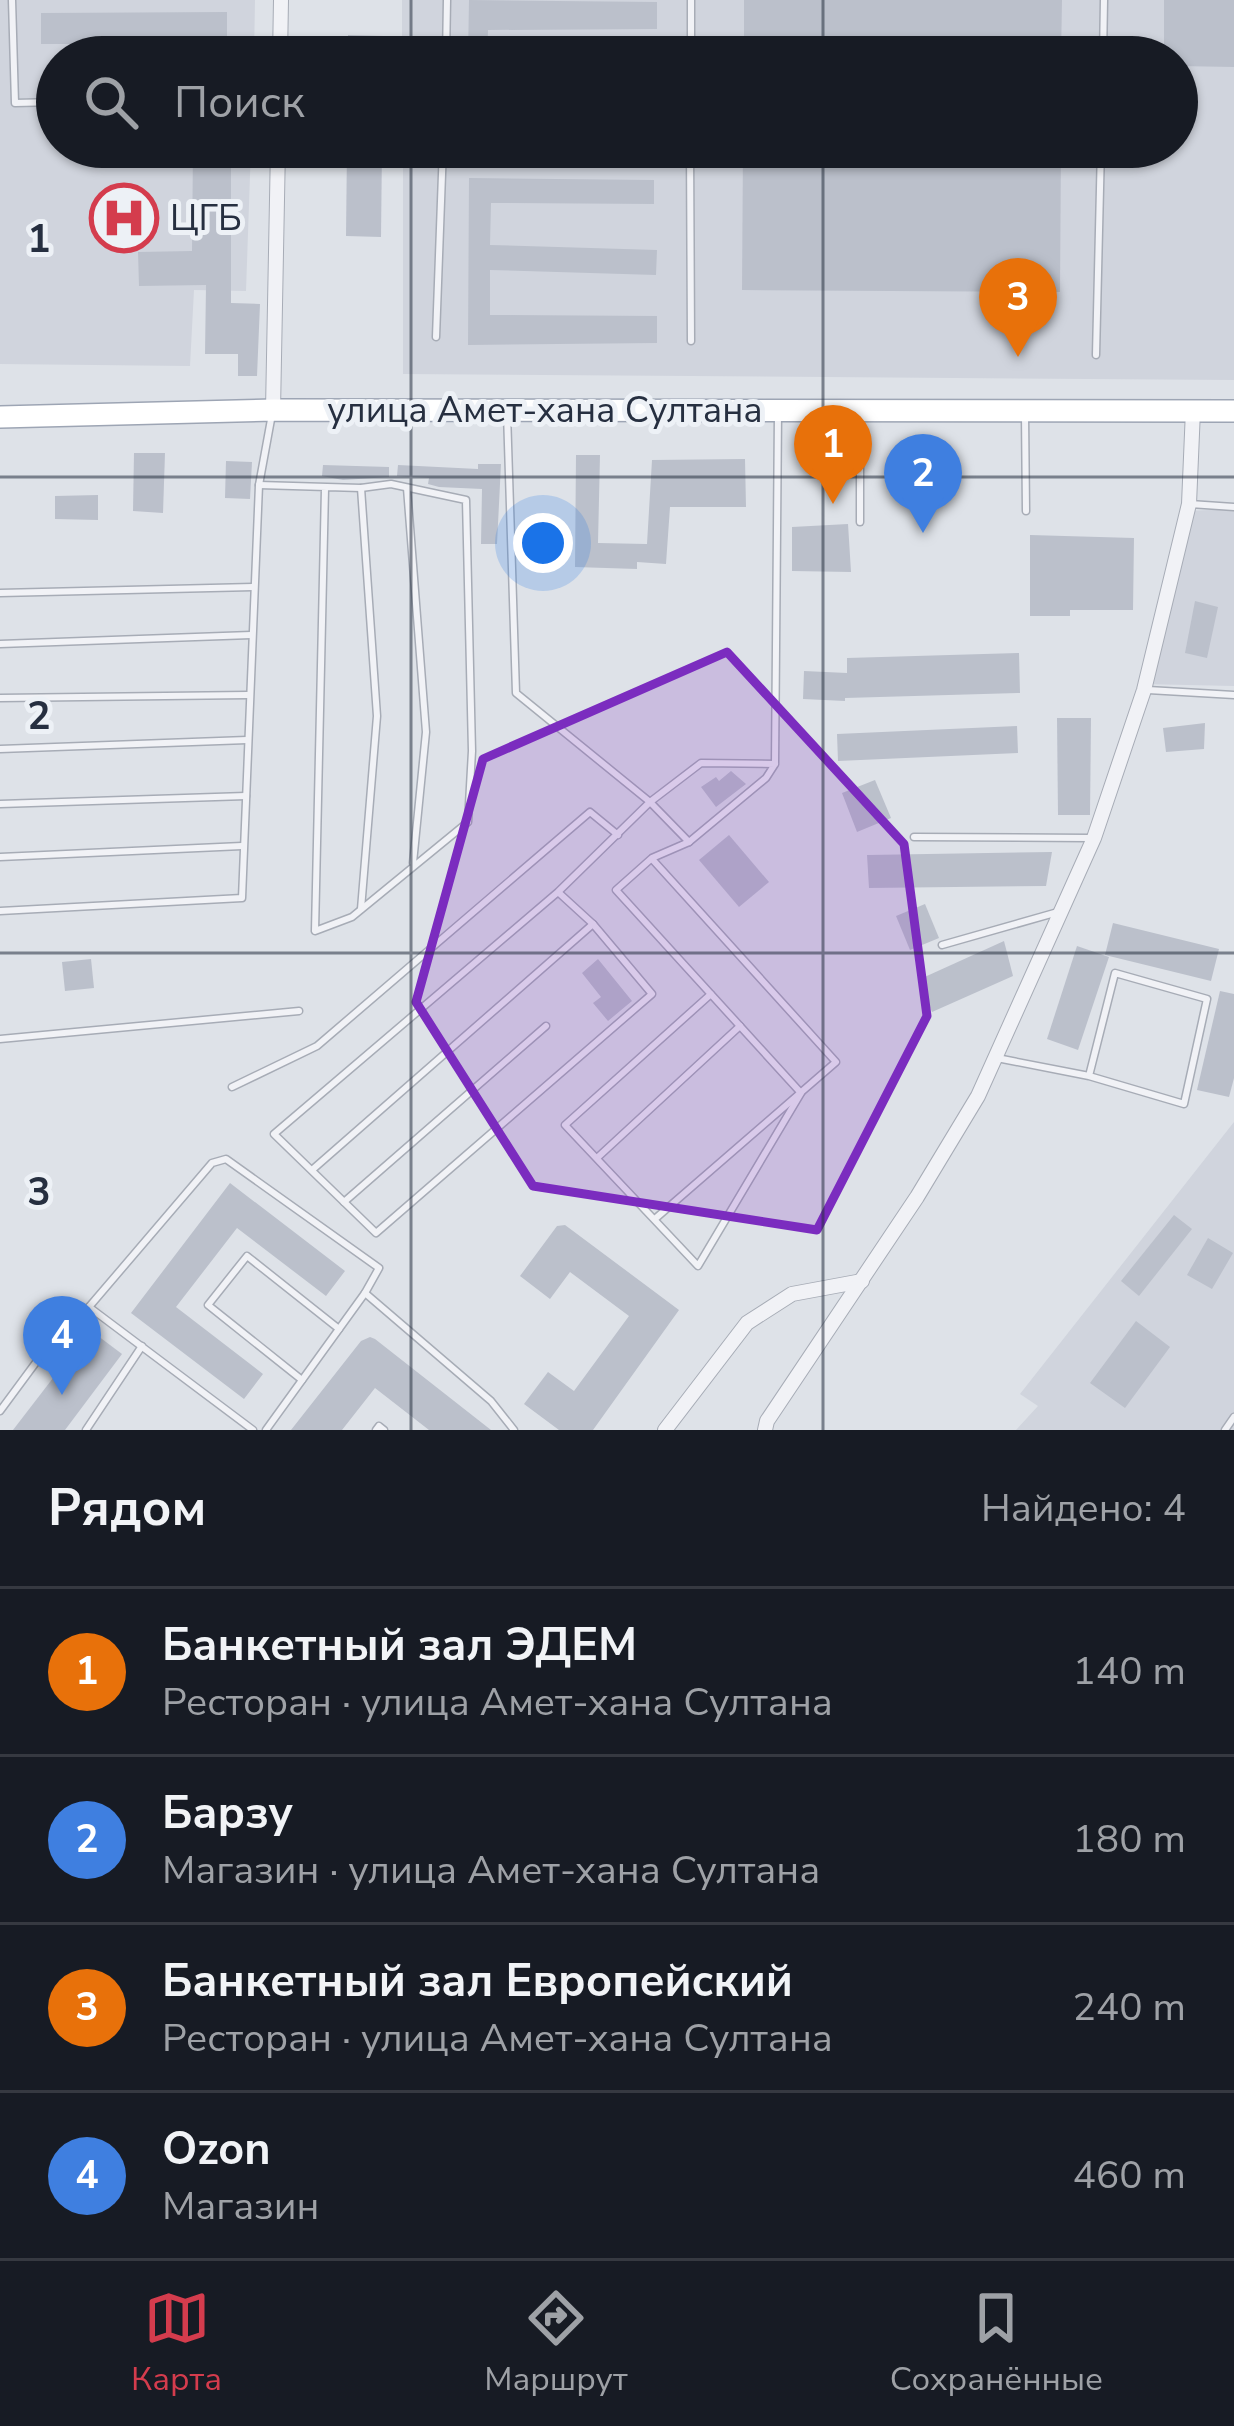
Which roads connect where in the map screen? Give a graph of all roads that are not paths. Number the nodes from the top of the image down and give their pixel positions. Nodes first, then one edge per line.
1 (12, 0) edge
2 (281, 0) edge
3 (448, 0) edge
4 (691, 0) edge
5 (1104, 0) edge
6 (280, 36) edge
7 (447, 36) edge
8 (691, 36) edge
9 (1103, 36) edge
10 (36, 102) edge
11 (278, 168) edge
12 (442, 168) edge
13 (690, 168) edge
14 (1100, 168) edge
15 (436, 337) dead end
16 (691, 341) dead end
17 (1096, 355) dead end
18 (778, 409) junction
19 (273, 410) junction
20 (507, 410) junction
21 (860, 410) junction
22 (1024, 410) junction
23 (1193, 410) junction
24 (1234, 411) edge
25 (0, 417) edge
26 (259, 485) junction
27 (361, 488) junction
28 (407, 488) junction
29 (325, 489) junction
30 (1189, 504) junction
31 (1234, 507) edge
32 (1026, 511) dead end
33 (860, 521) dead end
34 (253, 587) junction
35 (0, 593) edge
36 (251, 634) junction
37 (0, 644) edge
38 (1144, 690) junction
39 (249, 695) junction
40 (1234, 695) edge
41 (0, 698) edge
42 (248, 740) junction
43 (0, 749) edge
44 (775, 764) junction
45 (246, 796) junction
46 (650, 802) junction
47 (0, 805) edge
48 (618, 836) junction
49 (914, 837) dead end
50 (1094, 838) junction
51 (689, 842) junction
52 (244, 846) junction
53 (0, 857) edge
54 (652, 858) junction
55 (413, 863) junction
56 (558, 892) junction
57 (361, 909) junction
58 (0, 911) edge
59 (1061, 911) junction
60 (593, 924) junction
61 (942, 945) dead end
62 (711, 994) junction
63 (299, 1012) dead end
64 (546, 1026) dead end
65 (740, 1026) junction
66 (0, 1039) edge
67 (997, 1058) junction
68 (1089, 1076) junction
69 (232, 1087) dead end
70 (801, 1093) junction
71 (597, 1158) junction
72 (312, 1170) junction
73 (344, 1202) junction
74 (656, 1218) junction
75 (862, 1281) junction
76 (365, 1293) junction
77 (89, 1307) junction
78 (339, 1329) junction
79 (142, 1346) junction
80 (302, 1380) junction
81 (0, 1411) edge
82 (1234, 1417) edge
83 (86, 1430) edge
84 (253, 1430) edge
85 (266, 1430) edge
86 (514, 1430) edge
87 (665, 1430) edge
88 (765, 1430) edge
89 (1225, 1430) edge

1 - 10 lane
2 - 6 street
3 - 7 lane
4 - 8 lane
5 - 9 lane
11 - 19 street
12 - 15 lane
13 - 16 lane
14 - 17 lane
18 - 20 main road, улица Амет-хана Султана
18 - 21 main road, улица Амет-хана Султана
18 - 44 lane
19 - 20 main road, улица Амет-хана Султана
19 - 25 main road, улица Амет-хана Султана
19 - 26 lane
20 - 46 lane
21 - 22 main road, улица Амет-хана Султана
21 - 33 lane
22 - 23 main road, улица Амет-хана Султана
22 - 32 lane
23 - 24 main road, улица Амет-хана Султана
23 - 30 street
26 - 29 lane
26 - 34 lane
27 - 28 lane
27 - 29 lane
27 - 57 lane
28 - 55 lane
28 - 55 lane
29 - 57 lane
30 - 31 lane
30 - 38 street
34 - 35 lane
34 - 36 lane
36 - 37 lane
36 - 39 lane
38 - 40 lane
38 - 50 street
39 - 41 lane
39 - 42 lane
42 - 43 lane
42 - 45 lane
44 - 46 lane
44 - 51 lane
45 - 47 lane
45 - 52 lane
46 - 48 lane
46 - 51 lane
48 - 56 lane
48 - 69 lane
49 - 50 lane
50 - 59 street
51 - 54 lane
52 - 53 lane
52 - 58 lane
54 - 62 lane
54 - 70 lane
55 - 57 lane
56 - 60 lane
56 - 72 lane
59 - 61 lane
59 - 67 street
60 - 72 lane
60 - 73 lane
62 - 65 lane
62 - 71 lane
63 - 66 lane
64 - 73 lane
65 - 70 lane
65 - 71 lane
67 - 68 lane
67 - 75 street
68 - 68 lane
70 - 74 lane
70 - 74 lane
71 - 74 lane
72 - 73 lane
75 - 87 street
75 - 88 street
76 - 77 lane
76 - 78 lane
76 - 86 lane
77 - 79 lane
77 - 81 lane
78 - 80 lane
78 - 80 lane
79 - 83 lane
79 - 84 lane
80 - 85 lane
82 - 89 lane

